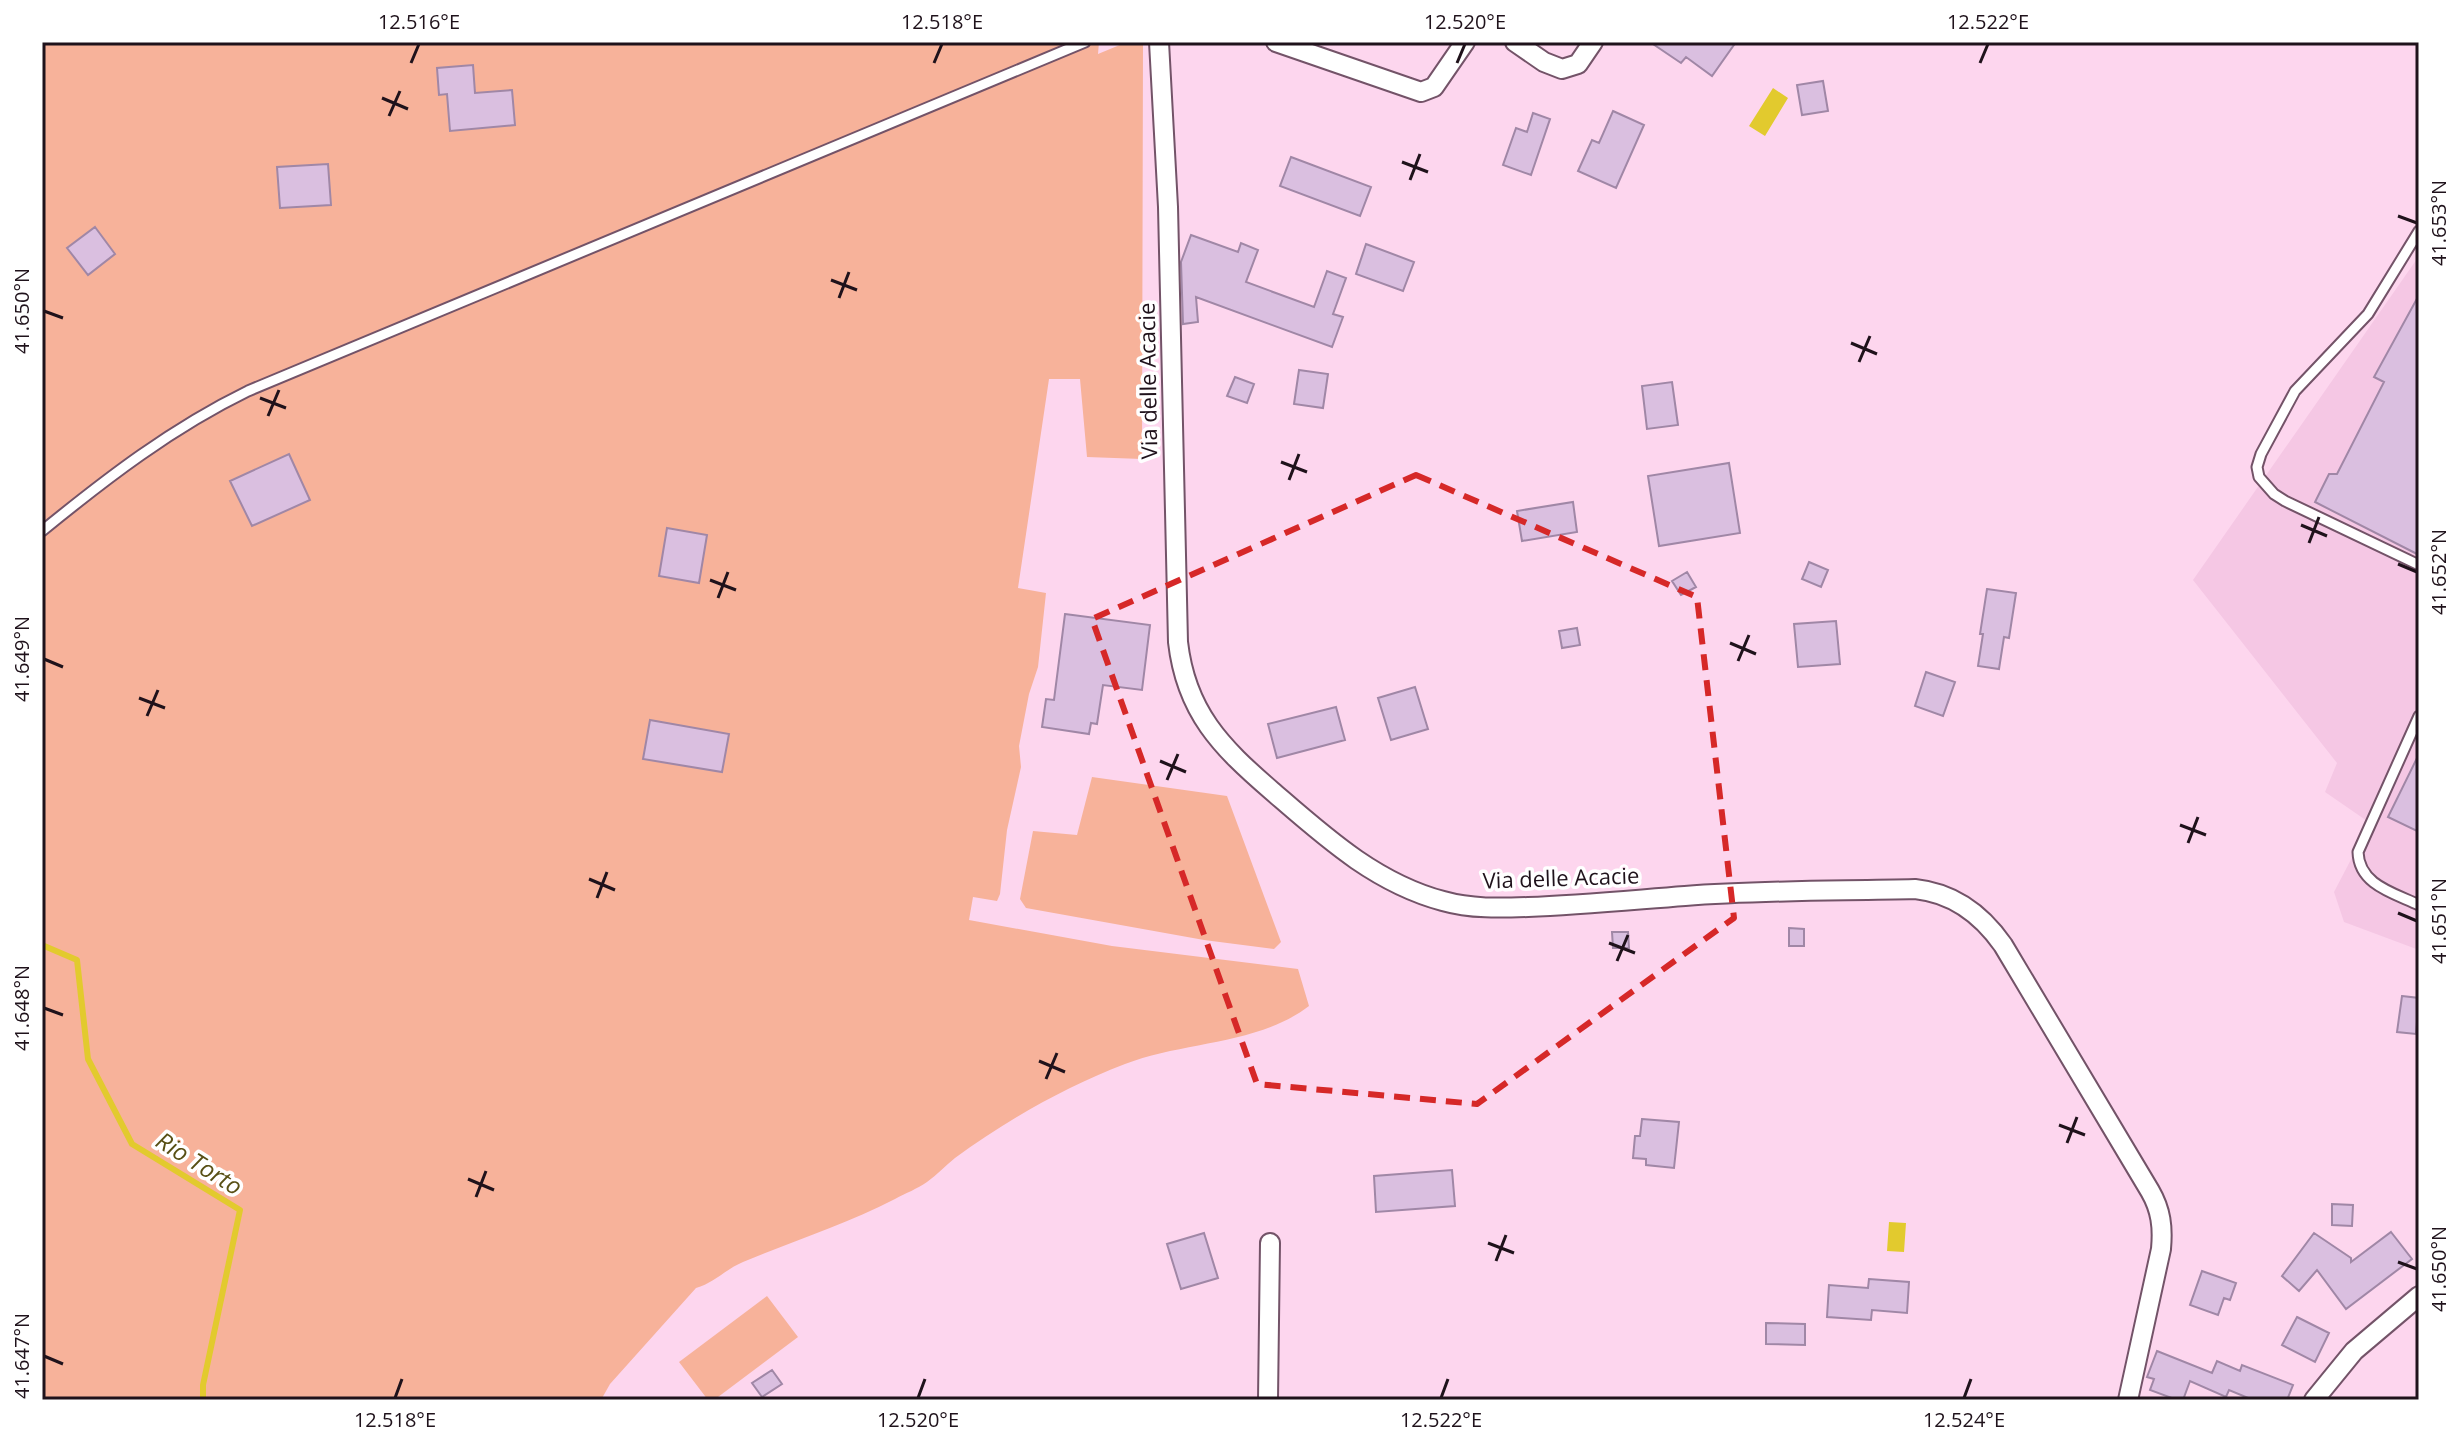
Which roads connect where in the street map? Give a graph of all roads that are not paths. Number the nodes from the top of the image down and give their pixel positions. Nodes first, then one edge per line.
1 (1085, 42) edge
2 (1159, 42) edge
3 (1276, 42) edge
4 (1465, 42) edge
5 (1515, 42) edge
6 (1593, 42) edge
7 (2419, 231) edge
8 (42, 531) edge
9 (2419, 565) edge
10 (2419, 716) edge
11 (2419, 905) edge
12 (1270, 1243) dead end
13 (2419, 1296) edge
14 (1268, 1400) edge
15 (2128, 1400) edge
16 (2314, 1400) edge

1 - 8 lane
2 - 15 street, Via delle Acacie
3 - 4 street
5 - 6 street
7 - 9 lane
10 - 11 lane
12 - 14 street
13 - 16 street

